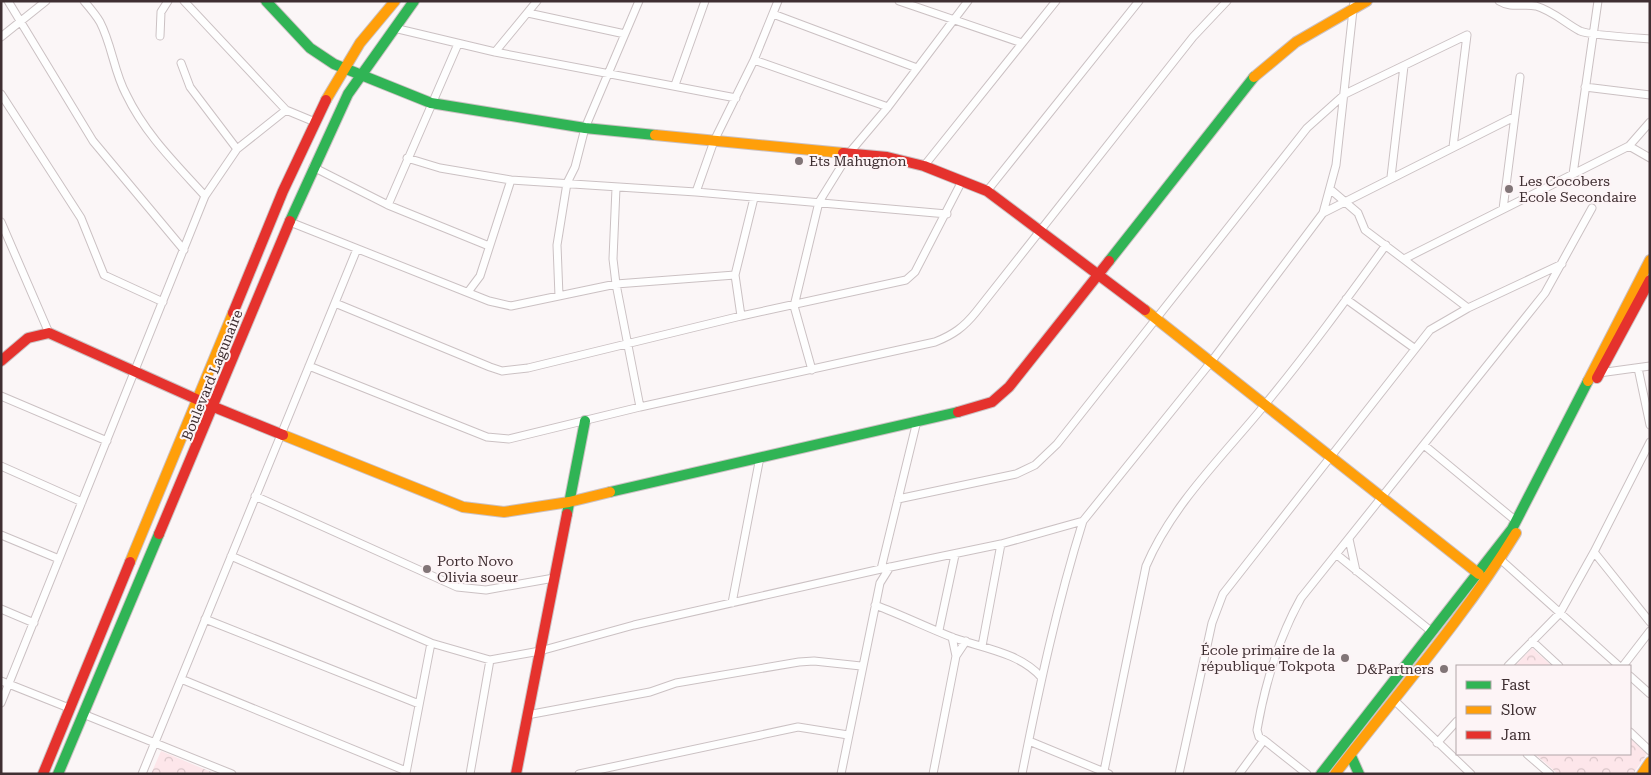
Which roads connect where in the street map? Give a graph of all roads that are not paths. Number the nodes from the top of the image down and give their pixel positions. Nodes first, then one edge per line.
1 (8, 1) edge
2 (46, 1) edge
3 (84, 1) edge
4 (168, 1) edge
5 (184, 1) edge
6 (266, 1) edge
7 (395, 1) edge
8 (414, 1) edge
9 (537, 1) edge
10 (639, 1) edge
11 (705, 1) edge
12 (778, 1) edge
13 (899, 1) edge
14 (968, 1) edge
15 (1056, 1) edge
16 (1139, 1) edge
17 (1227, 1) edge
18 (1367, 1) edge
19 (1499, 1) edge
20 (1529, 1) edge
21 (1598, 1) edge
22 (1354, 5) edge
23 (1517, 6) junction
24 (528, 13) junction
25 (773, 14) junction
26 (954, 20) junction
27 (21, 22) junction
28 (394, 28) junction
29 (1594, 32) junction
30 (626, 34) junction
31 (160, 36) dead end
32 (1, 37) edge
33 (1650, 39) edge
34 (1022, 43) junction
35 (458, 44) junction
36 (495, 52) junction
37 (754, 60) junction
38 (181, 63) dead end
39 (1404, 66) junction
40 (917, 68) junction
41 (344, 69) junction
42 (359, 75) junction
43 (608, 75) junction
44 (1520, 78) dead end
45 (674, 86) junction
46 (1585, 87) junction
47 (1, 94) edge
48 (1345, 94) junction
49 (1650, 95) edge
50 (736, 98) junction
51 (431, 103) junction
52 (888, 107) junction
53 (286, 110) junction
54 (1514, 117) junction
55 (315, 122) junction
56 (1650, 122) edge
57 (585, 128) junction
58 (714, 140) junction
59 (1629, 146) junction
60 (1453, 147) junction
61 (237, 149) junction
62 (850, 152) junction
63 (407, 158) junction
64 (1650, 158) edge
65 (924, 166) junction
66 (313, 167) junction
67 (1573, 174) junction
68 (1391, 177) junction
69 (511, 180) junction
70 (962, 181) junction
71 (567, 183) junction
72 (616, 188) junction
73 (1330, 188) junction
74 (988, 191) junction
75 (696, 192) junction
76 (205, 196) junction
77 (754, 198) junction
78 (819, 202) junction
79 (1344, 202) junction
80 (388, 205) junction
81 (1592, 208) dead end
82 (1503, 209) junction
83 (1323, 213) junction
84 (947, 214) junction
85 (1, 222) edge
86 (290, 222) junction
87 (1039, 230) junction
88 (1386, 245) junction
89 (489, 246) junction
90 (356, 249) junction
91 (184, 250) junction
92 (1404, 259) junction
93 (1650, 260) edge
94 (1562, 264) junction
95 (735, 275) junction
96 (1098, 276) junction
97 (1650, 280) edge
98 (616, 284) junction
99 (468, 292) junction
100 (559, 296) junction
101 (1346, 299) junction
102 (163, 302) junction
103 (335, 303) junction
104 (794, 306) junction
105 (1468, 308) junction
106 (741, 316) junction
107 (1156, 319) junction
108 (49, 333) junction
109 (626, 345) junction
110 (1414, 348) junction
111 (1, 360) edge
112 (1211, 362) junction
113 (309, 366) junction
114 (1650, 366) edge
115 (1638, 368) junction
116 (812, 370) junction
117 (135, 371) junction
118 (1599, 373) junction
119 (1, 396) edge
120 (198, 399) junction
121 (1265, 405) junction
122 (214, 406) junction
123 (640, 407) junction
124 (585, 421) junction
125 (917, 422) junction
126 (1650, 425) edge
127 (281, 433) junction
128 (107, 442) junction
129 (1650, 442) edge
130 (1424, 445) junction
131 (1330, 456) junction
132 (760, 457) junction
133 (1, 466) edge
134 (256, 496) junction
135 (1383, 498) junction
136 (898, 499) junction
137 (82, 502) junction
138 (569, 502) junction
139 (1083, 521) junction
140 (1516, 521) junction
141 (1, 536) edge
142 (1349, 539) junction
143 (1001, 544) junction
144 (1594, 552) junction
145 (1336, 554) junction
146 (955, 555) junction
147 (231, 556) junction
148 (59, 559) junction
149 (1500, 559) junction
150 (890, 567) junction
151 (881, 569) junction
152 (872, 571) junction
153 (1356, 571) junction
154 (1479, 574) junction
155 (554, 578) junction
156 (880, 583) junction
157 (732, 603) junction
158 (875, 605) junction
159 (1, 609) edge
160 (1560, 613) junction
161 (205, 619) junction
162 (1650, 622) edge
163 (34, 623) junction
164 (939, 630) junction
165 (1650, 631) edge
166 (1432, 632) junction
167 (952, 637) junction
168 (966, 641) junction
169 (1532, 641) junction
170 (431, 642) junction
171 (982, 646) junction
172 (540, 650) junction
173 (956, 656) junction
174 (490, 660) junction
175 (1044, 660) junction
176 (1509, 665) edge
177 (1558, 665) edge
178 (1618, 665) edge
179 (1624, 665) edge
180 (851, 666) junction
181 (861, 666) junction
182 (1031, 666) junction
183 (860, 675) junction
184 (1041, 677) junction
185 (1631, 677) edge
186 (181, 679) junction
187 (1, 681) edge
188 (9, 684) junction
189 (1650, 694) edge
190 (1393, 699) junction
191 (1, 703) edge
192 (419, 704) junction
193 (70, 708) junction
194 (83, 714) junction
195 (527, 715) junction
196 (1456, 722) edge
197 (1631, 733) edge
198 (848, 735) junction
199 (1264, 740) junction
200 (1029, 741) junction
201 (155, 742) junction
202 (1437, 743) junction
203 (1650, 751) edge
204 (1528, 755) edge
205 (1351, 756) junction
206 (1650, 762) edge
207 (406, 772) edge
208 (1360, 772) edge
209 (1106, 773) edge
210 (43, 774) edge
211 (58, 774) edge
212 (142, 774) edge
213 (232, 774) edge
214 (470, 774) edge
215 (516, 774) edge
216 (579, 774) edge
217 (841, 774) edge
218 (933, 774) edge
219 (1022, 774) edge
220 (1179, 774) edge
221 (1239, 774) edge
222 (1307, 774) edge
223 (1321, 774) edge
224 (1335, 774) edge
225 (1471, 774) edge
226 (1550, 774) edge
227 (1642, 774) edge

1 - 27 street
2 - 27 street
3 - 76 street
4 - 31 street
5 - 53 street
6 - 41 street
7 - 41 street, Boulevard Lagunaire
8 - 28 street, Boulevard Lagunaire
9 - 24 street
10 - 30 street
11 - 45 street
12 - 25 street
13 - 26 street
14 - 26 street
15 - 34 street
16 - 74 street
17 - 87 street
18 - 22 street
19 - 23 street
20 - 23 street
21 - 29 street
22 - 48 street
22 - 96 street
23 - 29 street
24 - 30 street
24 - 36 street
25 - 37 street
25 - 40 street
26 - 34 street
26 - 40 street
27 - 32 street
27 - 91 street
28 - 35 street
28 - 42 street, Boulevard Lagunaire
29 - 33 street
29 - 46 street
30 - 43 street
34 - 65 street
35 - 36 street
35 - 51 street
36 - 43 street
37 - 50 street
37 - 52 street
38 - 61 street
39 - 48 street
39 - 60 street
39 - 68 street
40 - 52 street
41 - 42 street
41 - 55 street, Boulevard Lagunaire
42 - 51 street
42 - 66 street, Boulevard Lagunaire
43 - 45 street
43 - 57 street
44 - 54 street
45 - 50 street
46 - 49 street
46 - 67 street
47 - 102 street
48 - 73 street
48 - 107 street
50 - 58 street
51 - 57 street
51 - 63 street
52 - 62 street
53 - 55 street
53 - 61 street
54 - 60 street
54 - 82 street
55 - 120 street, Boulevard Lagunaire
56 - 59 street
57 - 58 street
57 - 71 street
58 - 62 street
58 - 75 street
59 - 64 street
59 - 67 street
60 - 68 street
61 - 76 street
62 - 65 street
62 - 78 street
63 - 69 street
63 - 80 street
65 - 70 street
66 - 80 street
66 - 86 street, Boulevard Lagunaire
67 - 82 street
68 - 79 street
69 - 71 street
69 - 89 street
70 - 74 street
70 - 84 street
71 - 72 street
71 - 100 street
72 - 75 street
72 - 98 street
73 - 79 street
73 - 83 street
74 - 87 street
75 - 77 street
76 - 91 street
77 - 78 street
77 - 95 street
78 - 84 street
78 - 104 street
79 - 83 street
79 - 88 street
80 - 89 street
81 - 94 street
82 - 92 street
83 - 112 street
84 - 104 street
85 - 108 street
86 - 90 street
86 - 122 street, Boulevard Lagunaire
87 - 96 street
87 - 116 street
88 - 92 street
88 - 101 street
89 - 99 street
90 - 99 street
90 - 103 street
91 - 102 street
92 - 105 street
93 - 140 street
94 - 105 street
94 - 130 street
95 - 98 street
95 - 106 street
96 - 107 street
96 - 125 street
97 - 118 street
98 - 100 street
98 - 109 street
99 - 100 street
101 - 110 street
101 - 121 street
102 - 117 street
103 - 109 street
103 - 113 street
104 - 106 street
104 - 116 street
105 - 110 street
106 - 109 street
107 - 112 street
107 - 136 street
108 - 111 street
108 - 117 street
109 - 123 street
110 - 131 street
112 - 121 street
112 - 139 street
113 - 124 street
113 - 127 street
114 - 115 street
115 - 118 street
115 - 126 street
116 - 123 street
117 - 120 street
117 - 128 street
118 - 149 street
119 - 128 street
120 - 122 street
120 - 193 street, Boulevard Lagunaire
121 - 131 street
121 - 209 street
122 - 127 street
122 - 194 street, Boulevard Lagunaire
123 - 124 street
124 - 138 street
125 - 132 street
125 - 136 street
127 - 134 street
127 - 138 street
128 - 137 street
129 - 144 street
130 - 135 street
130 - 140 street
131 - 135 street
131 - 220 street
132 - 138 street
132 - 157 street
133 - 137 street
134 - 147 street
134 - 155 street
135 - 142 street
135 - 154 street
136 - 151 street
137 - 148 street
138 - 155 street
139 - 143 street
139 - 175 street
140 - 154 street
141 - 148 street
142 - 145 street
142 - 153 street
143 - 146 street
143 - 171 street
144 - 160 street
144 - 162 street
145 - 153 street
145 - 199 street
146 - 150 street
146 - 164 street
147 - 161 street
147 - 170 street
148 - 163 street
149 - 160 street
149 - 190 street
150 - 151 street
150 - 156 street
151 - 152 street
152 - 156 street
152 - 157 street
153 - 166 street
154 - 166 street
155 - 172 street
156 - 158 street
157 - 172 street
158 - 164 street
158 - 181 street
159 - 163 street
160 - 169 street
160 - 178 street
161 - 186 street
161 - 192 street
163 - 188 street
164 - 167 street
165 - 179 street
166 - 223 street
167 - 168 street
167 - 173 street
168 - 171 street
168 - 173 street
169 - 176 street
169 - 177 street
170 - 174 street
170 - 192 street
171 - 182 street
172 - 174 street
172 - 195 street
173 - 218 street
174 - 214 street
175 - 182 street
175 - 184 street
180 - 181 street
180 - 183 street
180 - 195 street
181 - 183 street
182 - 184 street
183 - 198 street
184 - 200 street
185 - 189 street
186 - 201 street
186 - 207 street
187 - 188 street
188 - 191 street
188 - 193 street
190 - 202 street
190 - 205 street
192 - 207 street
193 - 210 street, Boulevard Lagunaire
194 - 201 street
194 - 211 street, Boulevard Lagunaire
195 - 215 street
196 - 202 street
197 - 203 street
198 - 216 street
198 - 217 street
199 - 221 street
199 - 222 street
200 - 209 street
200 - 219 street
201 - 212 street
201 - 213 street
202 - 225 street
204 - 226 street
205 - 208 street
205 - 224 street
206 - 227 street

